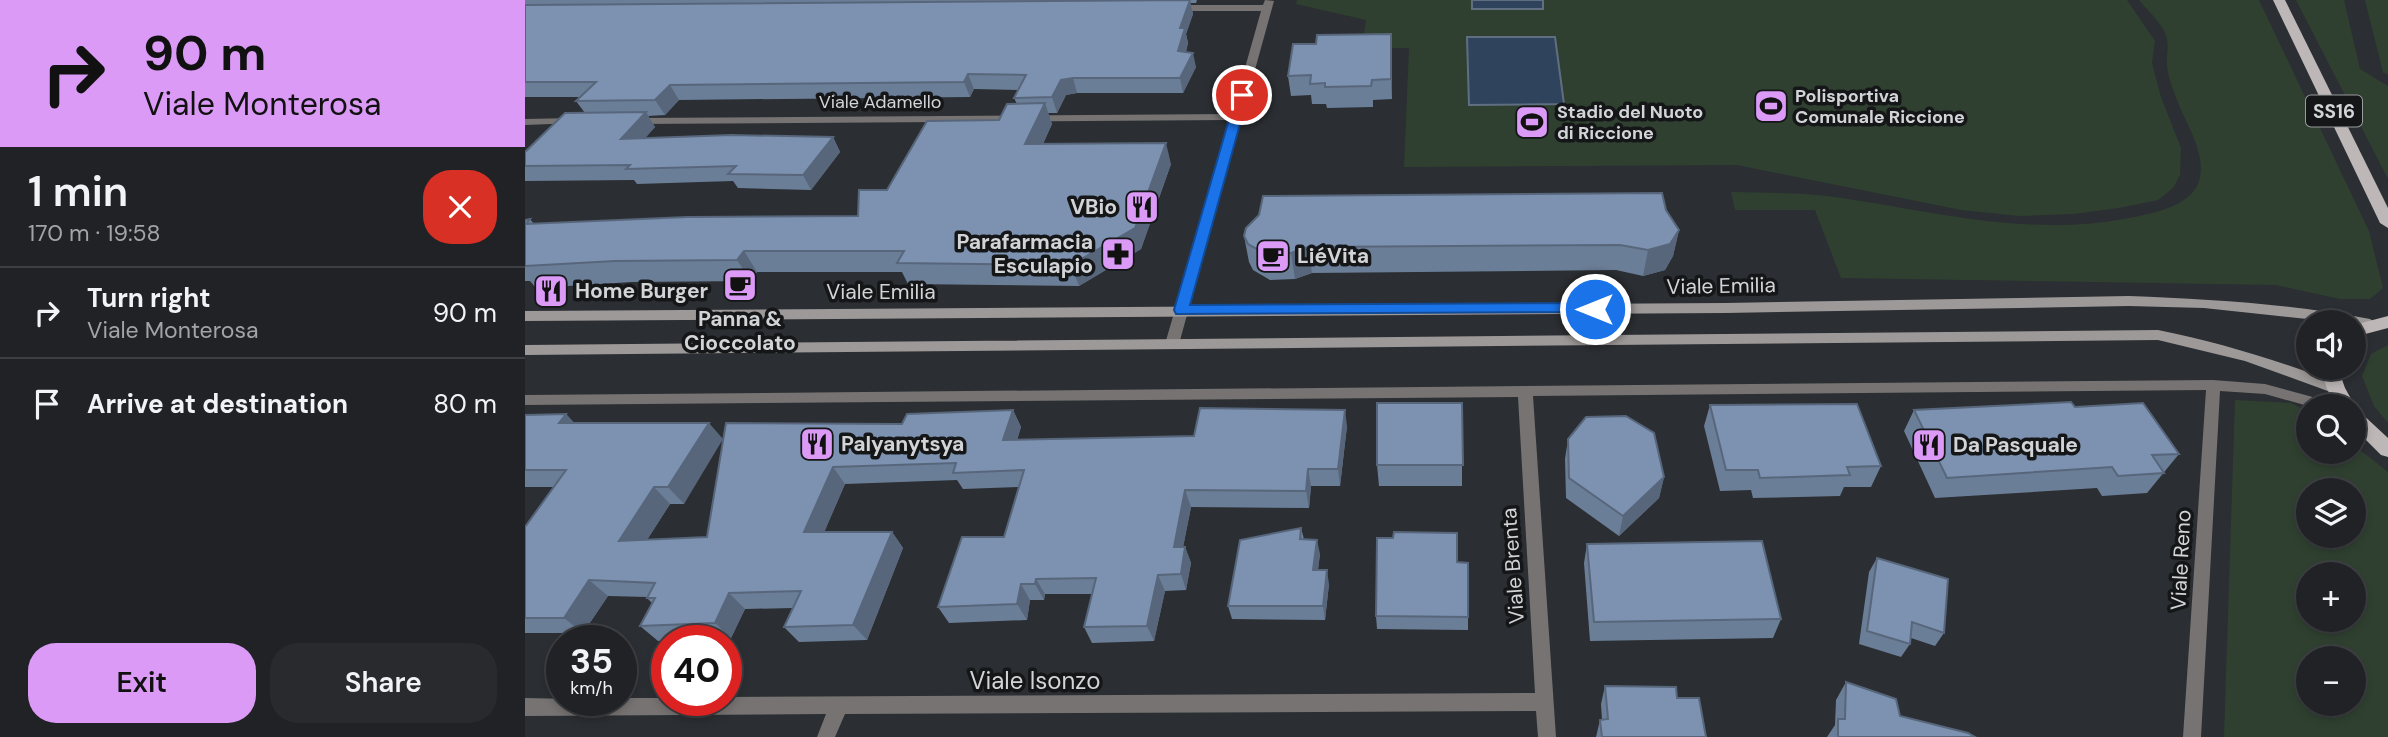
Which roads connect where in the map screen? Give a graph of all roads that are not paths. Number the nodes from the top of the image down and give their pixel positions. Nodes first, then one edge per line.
1 (2279, 0) edge
2 (1268, 4) edge
3 (1169, 9) edge
4 (1236, 117) junction
5 (581, 121) edge
6 (623, 121) edge
7 (525, 122) edge
8 (2388, 223) edge
9 (1181, 310) junction
10 (2296, 312) edge
11 (525, 316) edge
12 (2388, 322) edge
13 (2366, 327) edge
14 (1172, 344) junction
15 (525, 350) edge
16 (2333, 380) edge
17 (2213, 386) junction
18 (2336, 389) junction
19 (1525, 391) junction
20 (2339, 394) edge
21 (2296, 398) edge
22 (525, 400) edge
23 (2366, 429) edge
24 (2388, 450) edge
25 (1545, 702) junction
26 (839, 706) junction
27 (525, 707) edge
28 (826, 737) edge
29 (1547, 737) edge
30 (2192, 737) edge

1 - 8 main road, SS16
2 - 3 street
2 - 4 street
4 - 6 street, Viale Adamello
4 - 9 street
5 - 7 street
9 - 10 street, Viale Emilia
9 - 11 street, Viale Emilia
9 - 14 street
12 - 13 main road
14 - 15 street
14 - 18 street
16 - 18 main road
17 - 19 street
17 - 21 street
17 - 30 street, Viale Reno
18 - 20 main road
19 - 22 street
19 - 25 street, Viale Brenta
23 - 24 main road
25 - 26 street, Viale Isonzo
25 - 29 street, Viale Brenta
26 - 27 street, Viale Isonzo
26 - 28 street

